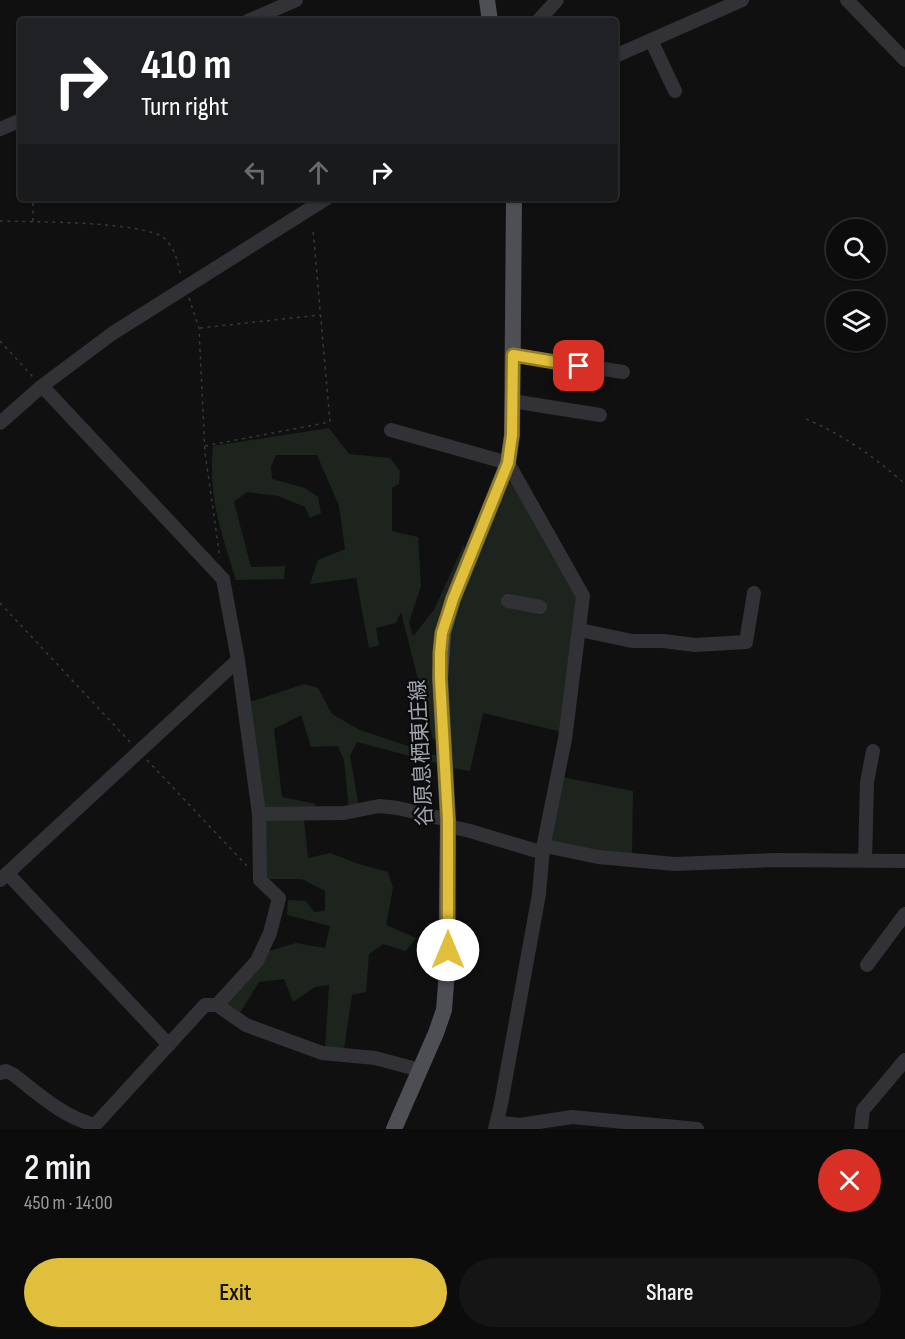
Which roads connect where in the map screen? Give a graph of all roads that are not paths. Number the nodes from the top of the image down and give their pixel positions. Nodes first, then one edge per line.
1 (296, 0) edge
2 (487, 0) edge
3 (557, 0) edge
4 (742, 0) edge
5 (847, 0) edge
6 (255, 18) edge
7 (490, 18) edge
8 (541, 18) edge
9 (651, 40) junction
10 (618, 55) edge
11 (905, 60) edge
12 (675, 91) dead end
13 (18, 121) edge
14 (0, 129) edge
15 (322, 201) edge
16 (514, 201) edge
17 (513, 355) junction
18 (623, 372) dead end
19 (42, 386) junction
20 (512, 401) junction
21 (600, 415) dead end
22 (0, 423) edge
23 (391, 430) dead end
24 (508, 463) junction
25 (754, 593) dead end
26 (508, 601) dead end
27 (540, 606) dead end
28 (579, 630) junction
29 (238, 660) junction
30 (873, 751) dead end
31 (260, 814) junction
32 (448, 823) junction
33 (543, 848) junction
34 (865, 861) junction
35 (905, 861) edge
36 (4, 877) edge
37 (905, 914) edge
38 (867, 965) dead end
39 (217, 1005) junction
40 (169, 1045) junction
41 (905, 1060) edge
42 (420, 1070) junction
43 (0, 1073) edge
44 (496, 1125) edge
45 (96, 1127) edge
46 (398, 1128) edge
47 (698, 1129) edge
48 (861, 1129) edge

1 - 6 street
2 - 7 main road
3 - 8 street
4 - 9 street
5 - 11 street
9 - 10 street
9 - 12 street
13 - 14 street
15 - 19 street
16 - 17 main road, 谷原息栖東庄線
17 - 18 street
17 - 20 main road, 谷原息栖東庄線
19 - 22 street
19 - 29 street
20 - 21 street
20 - 24 main road, 谷原息栖東庄線
23 - 24 street
24 - 28 street
24 - 32 main road, 谷原息栖東庄線
25 - 28 street
26 - 27 street
28 - 33 street
29 - 31 street
29 - 36 street
30 - 34 street
31 - 32 street
31 - 39 street
32 - 33 street
32 - 42 main road, 谷原息栖東庄線
33 - 34 street
33 - 44 street
34 - 35 street
36 - 40 street
37 - 38 street
39 - 40 street
39 - 42 street
40 - 45 street
41 - 48 street
42 - 46 main road, 谷原息栖東庄線
43 - 45 street
44 - 47 street

